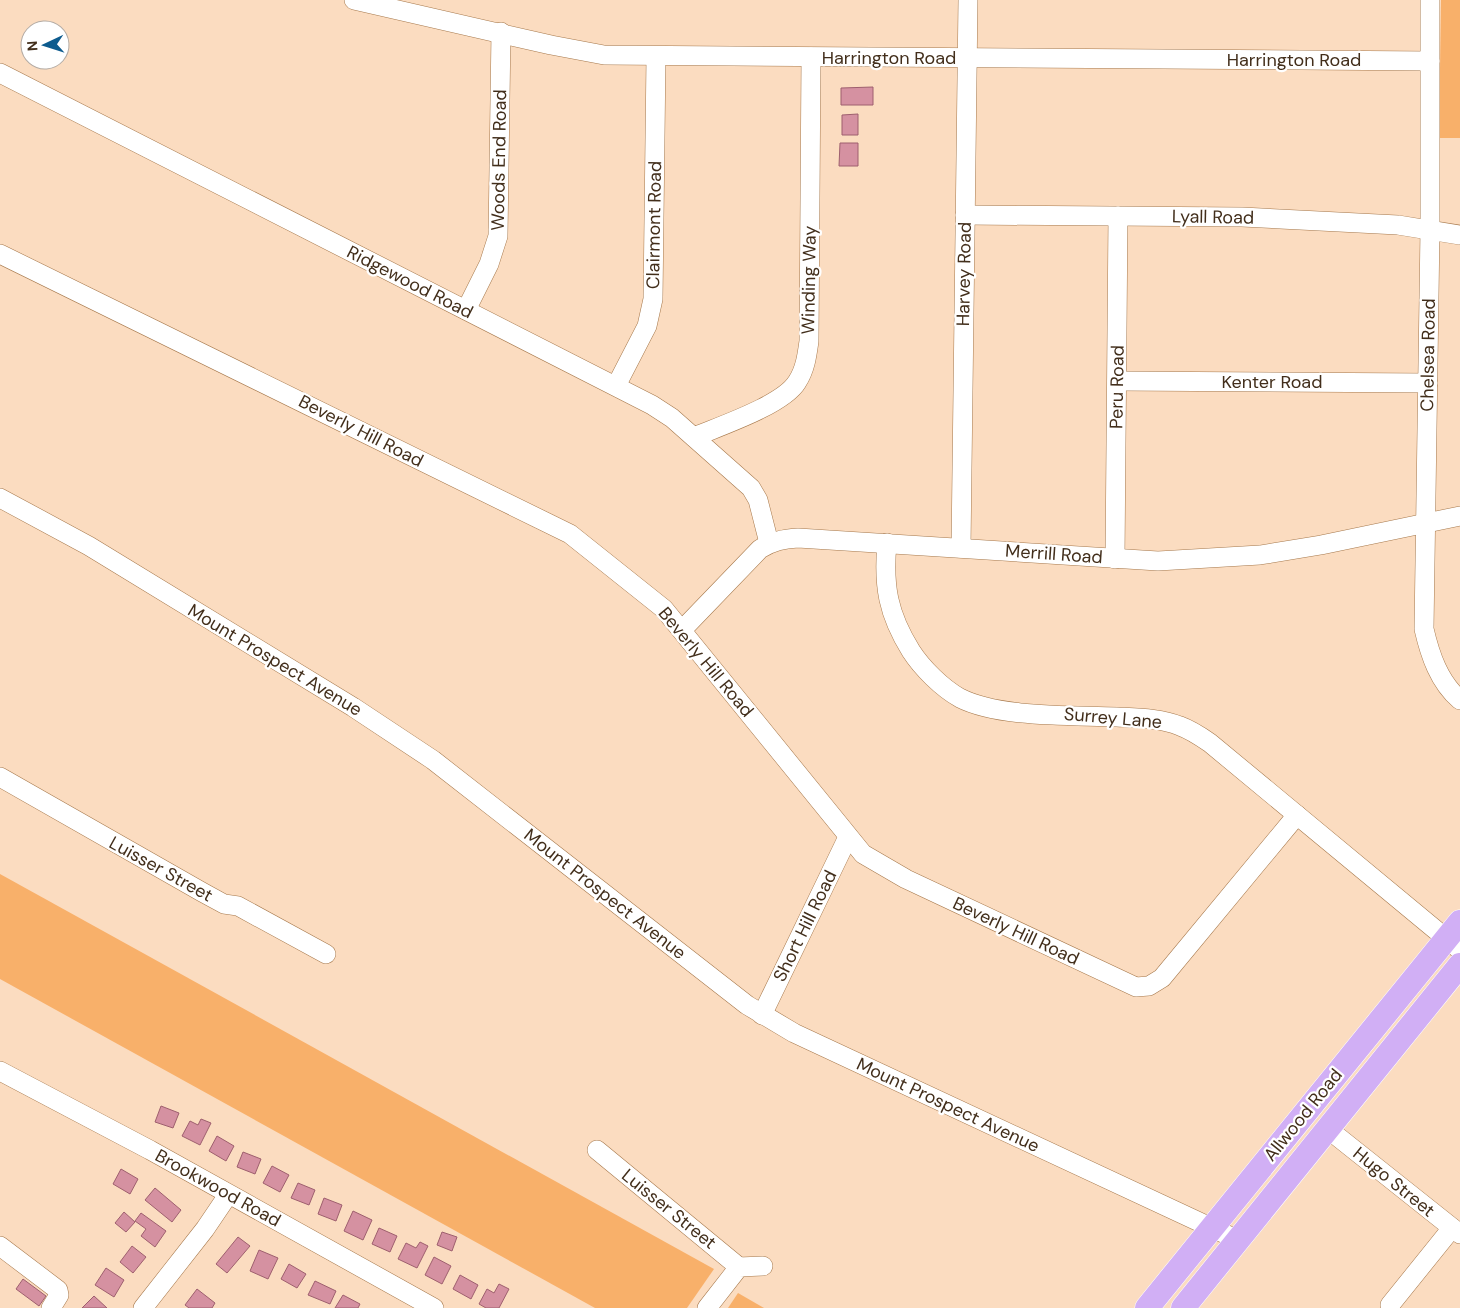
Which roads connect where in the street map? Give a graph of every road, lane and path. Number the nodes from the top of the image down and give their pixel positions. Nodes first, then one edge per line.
1 (354, 0) edge
2 (968, 0) edge
3 (1430, 0) edge
4 (501, 32) junction
5 (656, 57) junction
6 (811, 58) junction
7 (967, 58) junction
8 (1430, 61) junction
9 (0, 73) edge
10 (965, 214) junction
11 (1118, 216) junction
12 (1430, 230) junction
13 (1460, 235) edge
14 (0, 254) edge
15 (466, 310) junction
16 (1117, 381) junction
17 (1428, 383) junction
18 (616, 386) junction
19 (694, 437) junction
20 (0, 498) edge
21 (1460, 516) edge
22 (1426, 523) junction
23 (769, 543) junction
24 (887, 543) junction
25 (961, 548) junction
26 (1115, 559) junction
27 (682, 630) junction
28 (1460, 700) edge
29 (0, 778) edge
30 (1297, 815) junction
31 (848, 837) junction
32 (1456, 937) edge
33 (326, 954) dead end
34 (1430, 959) junction
35 (1457, 974) edge
36 (762, 1015) junction
37 (0, 1071) edge
38 (1328, 1129) junction
39 (597, 1150) dead end
40 (228, 1194) junction
41 (1212, 1228) junction
42 (1456, 1231) edge
43 (1238, 1240) junction
44 (0, 1246) edge
45 (763, 1266) dead end
46 (740, 1267) junction
47 (1390, 1304) dead end
48 (51, 1308) edge
49 (143, 1308) edge
50 (434, 1308) edge
51 (707, 1308) edge
52 (1147, 1308) edge
53 (1184, 1308) edge

1 - 4 street, Harrington Road
2 - 7 street, Harvey Road
3 - 8 street, Chelsea Road
4 - 5 street, Harrington Road
4 - 15 street, Woods End Road
5 - 6 street, Harrington Road
5 - 18 street, Clairmont Road
6 - 7 street, Harrington Road
6 - 19 street, Winding Way
7 - 8 street, Harrington Road
7 - 10 street, Harvey Road
8 - 12 street, Chelsea Road
9 - 15 street, Ridgewood Road
10 - 11 street, Lyall Road
10 - 25 street, Harvey Road
11 - 12 street, Lyall Road
11 - 16 street, Peru Road
12 - 13 street, Lyall Road
12 - 17 street, Chelsea Road
14 - 27 street, Beverly Hill Road
15 - 18 street, Ridgewood Road
16 - 17 street, Kenter Road
16 - 26 street, Peru Road
17 - 22 street, Chelsea Road
18 - 19 street, Ridgewood Road
19 - 23 street, Ridgewood Road
20 - 36 street, Mount Prospect Avenue
21 - 22 street, Merrill Road
22 - 26 street, Merrill Road
22 - 28 street, Chelsea Road
23 - 24 street, Merrill Road
23 - 27 street, Merrill Road
24 - 25 street, Merrill Road
24 - 30 street, Surrey Lane
25 - 26 street, Merrill Road
27 - 31 street, Beverly Hill Road
29 - 33 street, Luisser Street
30 - 31 street, Beverly Hill Road
30 - 32 street, Surrey Lane
31 - 36 street, Short Hill Road
32 - 34 main road, Allwood Road
34 - 35 street
34 - 41 main road, Allwood Road
35 - 38 main road, Allwood Road
36 - 41 street, Mount Prospect Avenue
37 - 40 street, Brookwood Road
38 - 42 street, Hugo Street
38 - 43 main road, Allwood Road
39 - 46 street, Luisser Street
40 - 49 street
40 - 50 street, Brookwood Road
41 - 43 street, Mount Prospect Avenue
41 - 52 main road, Allwood Road
42 - 47 street
43 - 53 main road, Allwood Road
44 - 48 street
45 - 46 street
46 - 51 street

